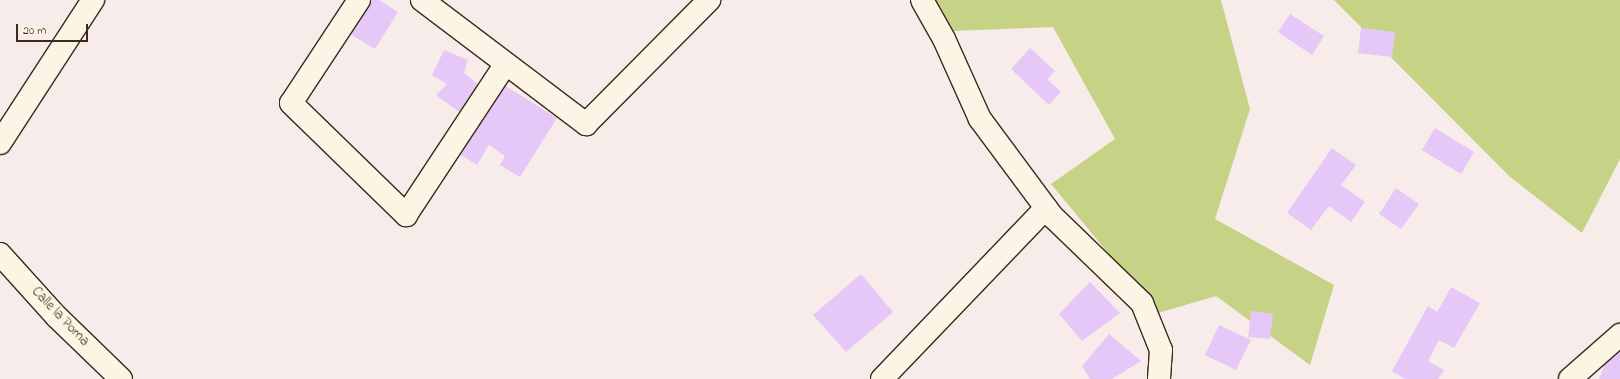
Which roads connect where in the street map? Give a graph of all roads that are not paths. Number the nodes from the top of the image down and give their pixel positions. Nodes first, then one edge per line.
1 (93, 0) edge
2 (359, 0) edge
3 (422, 0) edge
4 (709, 0) edge
5 (922, 0) edge
6 (505, 65) junction
7 (0, 143) edge
8 (1046, 208) junction
9 (0, 254) edge
10 (1620, 335) edge
11 (121, 379) edge
12 (882, 379) edge
13 (1159, 379) edge
14 (1570, 379) edge

1 - 7 street
2 - 6 street
3 - 6 street
4 - 6 street
5 - 8 street
8 - 12 street
8 - 13 street
9 - 11 street, Calle la Poma
10 - 14 street

